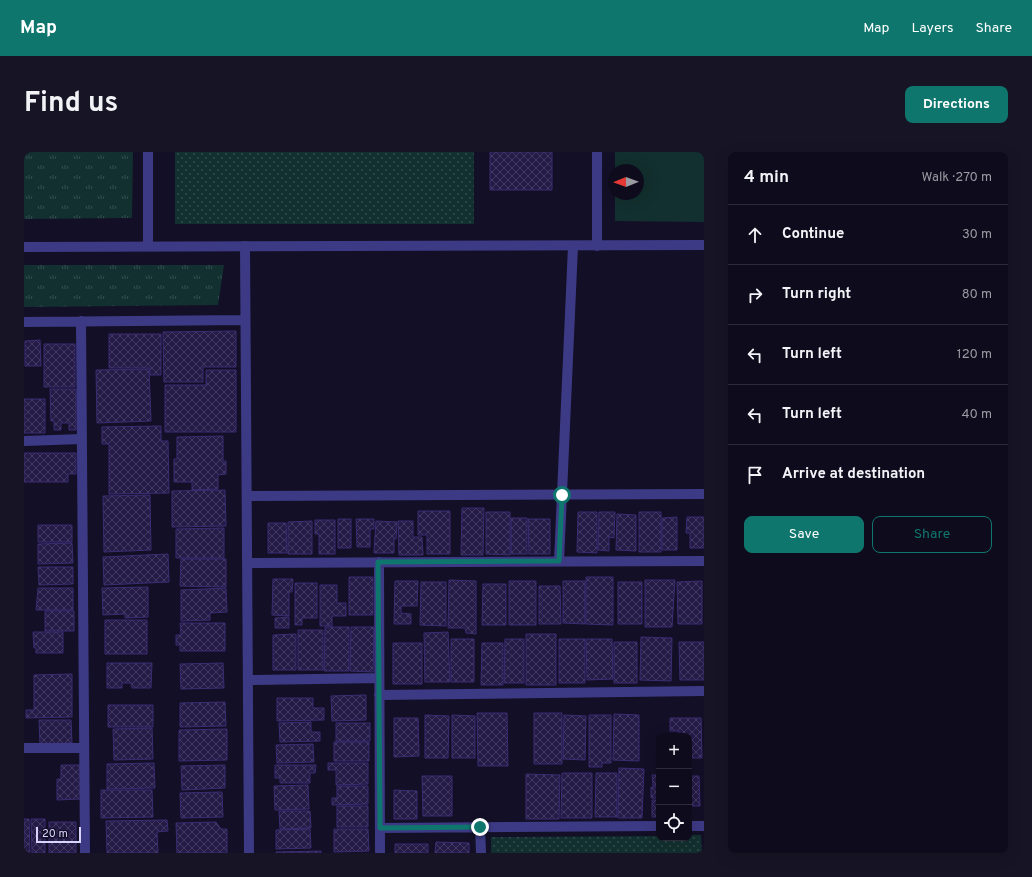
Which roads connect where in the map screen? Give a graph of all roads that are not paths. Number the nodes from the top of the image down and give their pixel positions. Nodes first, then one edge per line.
1 (148, 152) edge
2 (597, 152) edge
3 (148, 246) junction
4 (245, 246) junction
5 (573, 246) junction
6 (597, 246) junction
7 (704, 246) edge
8 (24, 247) edge
9 (245, 320) junction
10 (81, 321) junction
11 (24, 322) edge
12 (82, 439) junction
13 (24, 441) edge
14 (704, 494) edge
15 (562, 495) junction
16 (247, 496) junction
17 (559, 561) junction
18 (704, 561) edge
19 (378, 562) junction
20 (247, 563) junction
21 (379, 678) junction
22 (248, 680) junction
23 (704, 691) edge
24 (379, 695) junction
25 (24, 748) edge
26 (84, 748) junction
27 (656, 826) edge
28 (692, 826) edge
29 (704, 826) edge
30 (480, 827) junction
31 (380, 828) junction
32 (85, 853) edge
33 (249, 853) edge
34 (380, 853) edge
35 (481, 853) edge

1 - 3 street
2 - 6 street
3 - 4 street
3 - 8 street
4 - 5 street
4 - 9 street
5 - 6 street
5 - 15 street
6 - 7 street
9 - 10 street
9 - 16 street
10 - 11 street
10 - 12 street
12 - 13 street
12 - 26 street
14 - 15 street
15 - 16 street
15 - 17 street
16 - 20 street
17 - 18 street
17 - 19 street
19 - 20 street
19 - 21 street
20 - 22 street
21 - 22 street
21 - 24 street
22 - 33 street
23 - 24 street
24 - 31 street
25 - 26 street
26 - 32 street
27 - 30 street
28 - 29 street
30 - 31 street
30 - 35 street
31 - 34 street

